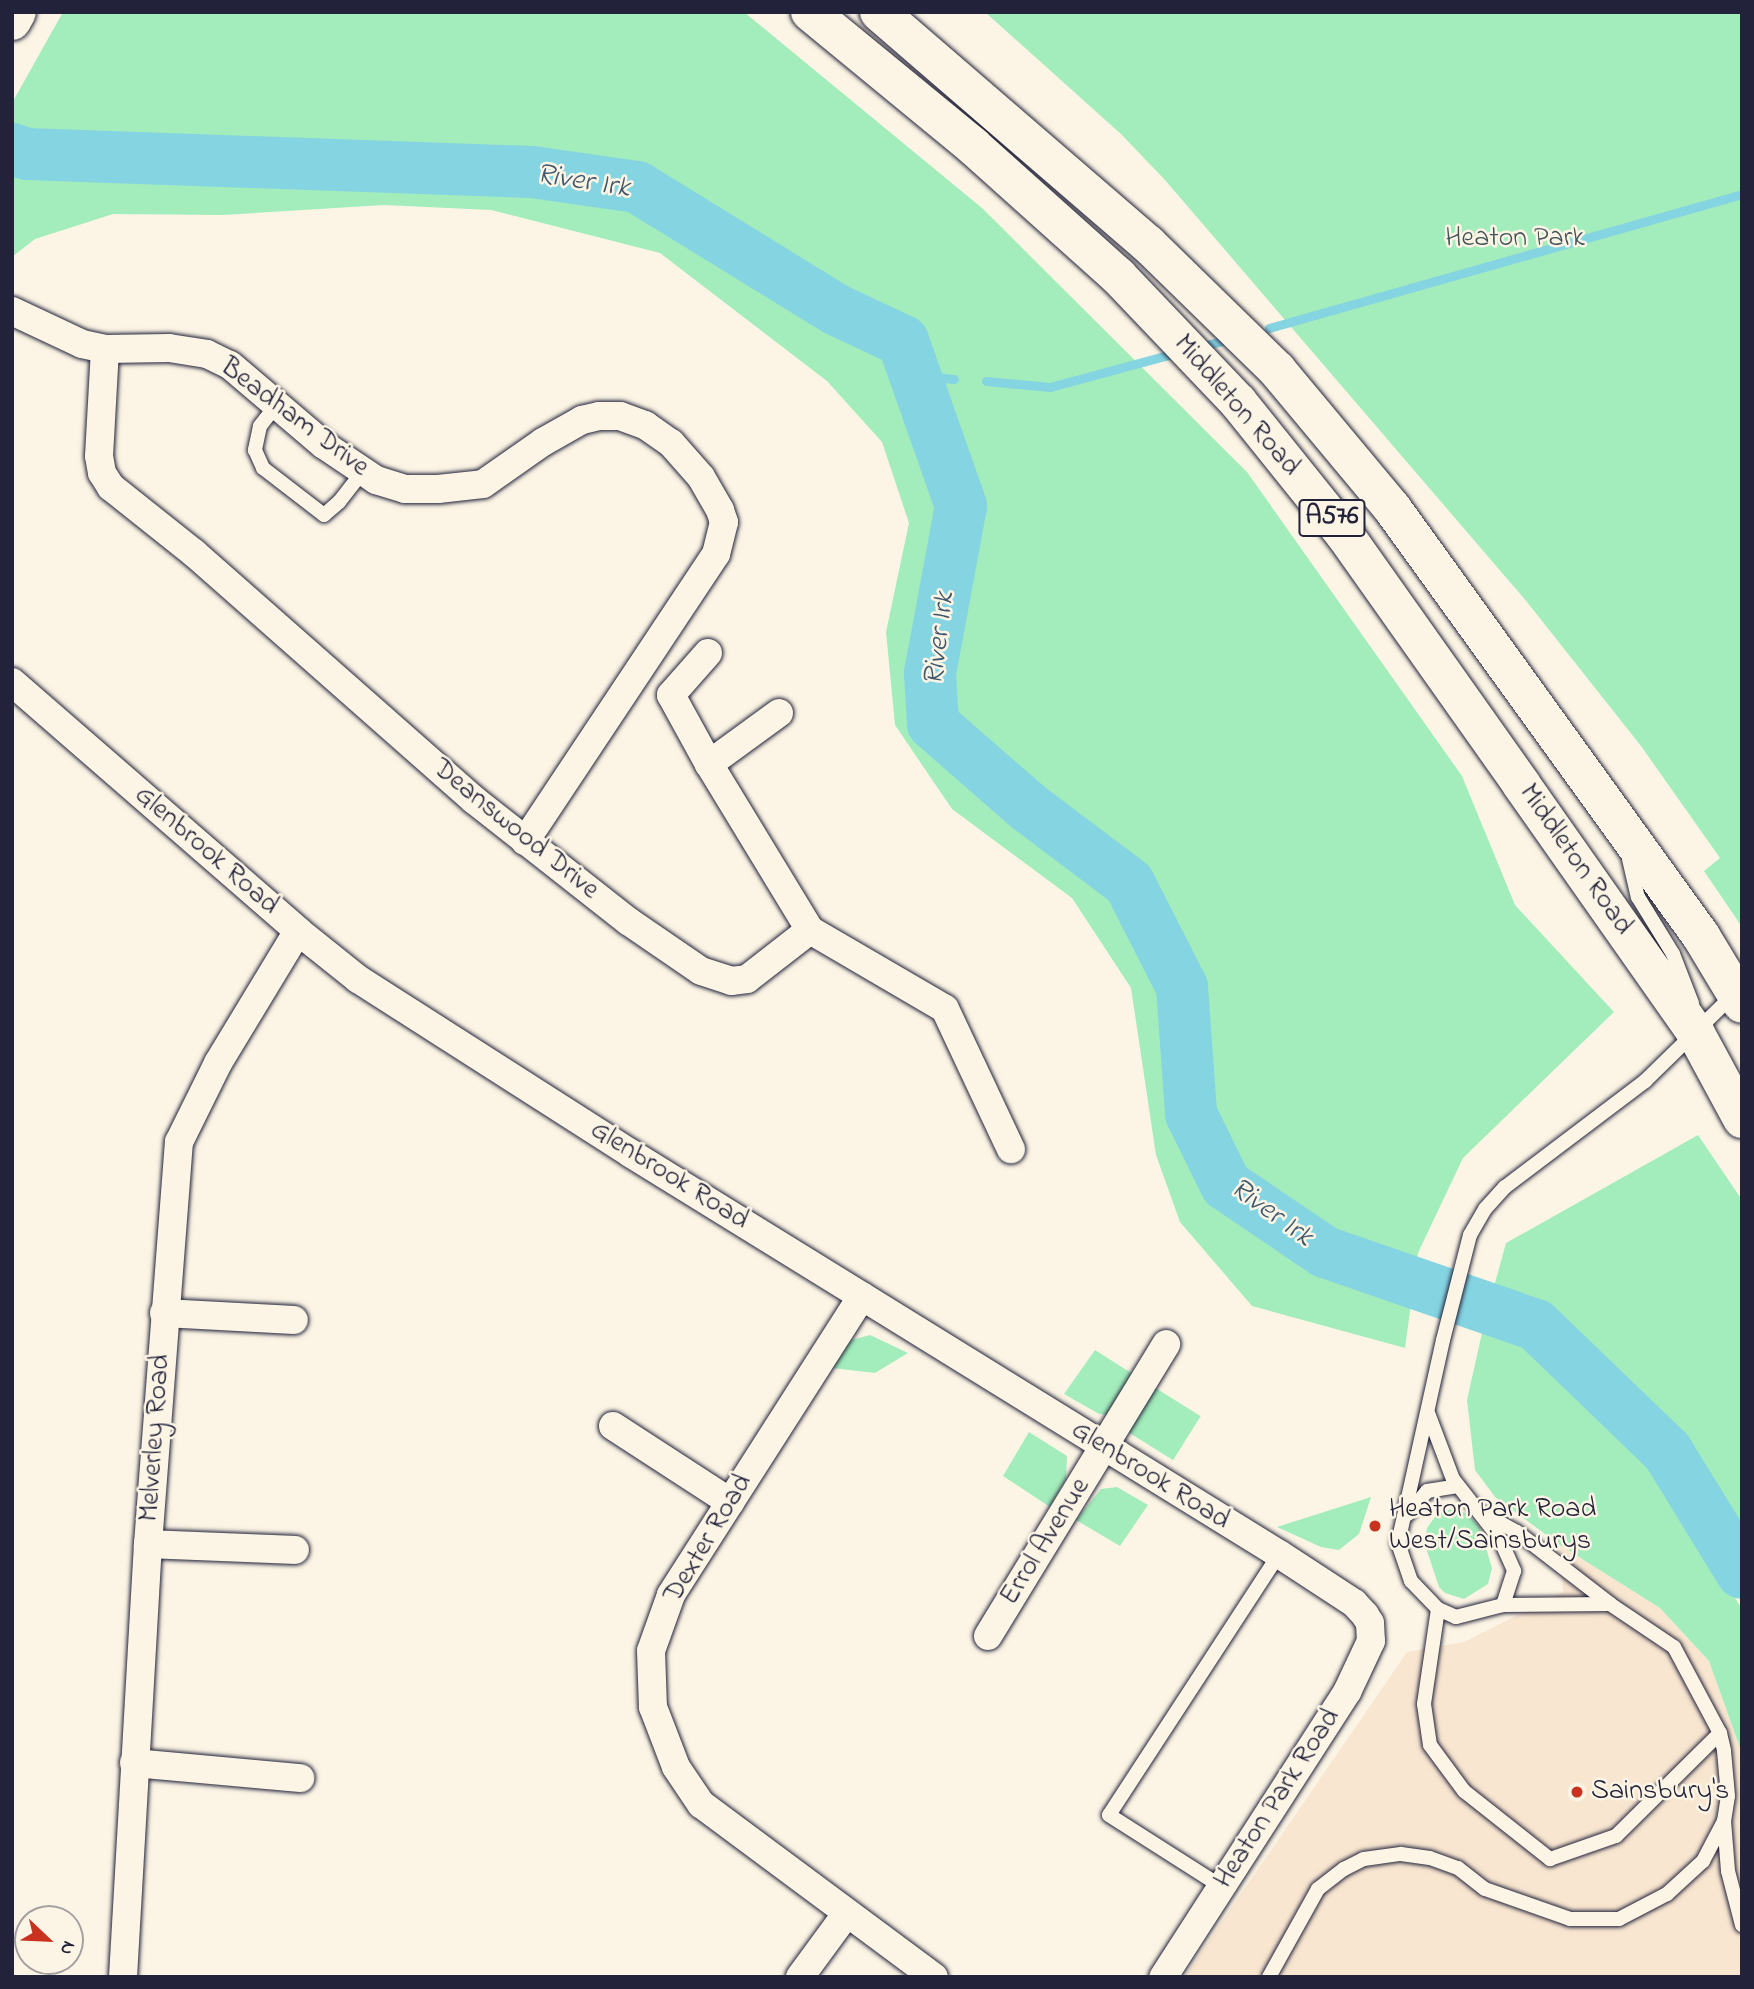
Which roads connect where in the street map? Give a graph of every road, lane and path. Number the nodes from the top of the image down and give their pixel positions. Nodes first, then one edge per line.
1 (17, 12) edge
2 (810, 12) edge
3 (880, 12) edge
4 (12, 20) edge
5 (12, 311) edge
6 (105, 349) junction
7 (278, 402) junction
8 (363, 471) junction
9 (708, 653) dead end
10 (12, 682) edge
11 (779, 713) dead end
12 (709, 764) junction
13 (1621, 825) junction
14 (524, 841) junction
15 (810, 930) junction
16 (298, 932) junction
17 (1740, 995) edge
18 (1695, 1032) junction
19 (1742, 1119) edge
20 (1011, 1149) dead end
21 (862, 1296) junction
22 (164, 1313) junction
23 (294, 1320) dead end
24 (1166, 1345) dead end
25 (1428, 1413) junction
26 (613, 1426) dead end
27 (1104, 1448) junction
28 (1458, 1486) junction
29 (730, 1502) junction
30 (1478, 1511) junction
31 (1404, 1518) junction
32 (148, 1544) junction
33 (295, 1550) dead end
34 (1279, 1555) junction
35 (1610, 1604) junction
36 (1503, 1605) junction
37 (1438, 1609) junction
38 (1365, 1615) joint
39 (988, 1636) dead end
40 (1720, 1733) junction
41 (134, 1763) junction
42 (300, 1778) dead end
43 (1724, 1821) junction
44 (1222, 1887) junction
45 (847, 1913) junction
46 (1742, 1925) edge
47 (123, 1977) edge
48 (800, 1977) edge
49 (934, 1977) edge
50 (1163, 1977) edge
51 (1269, 1977) edge

1 - 4 main road
2 - 18 main road, Middleton Road / A576
3 - 13 main road, Middleton Road / A576
5 - 6 street, Beadham Drive
6 - 7 street, Beadham Drive
6 - 14 street, Deanswood Drive
7 - 8 street, Beadham Drive
7 - 8 lane
8 - 14 street, Beadham Drive
9 - 12 street
10 - 16 street, Glenbrook Road
11 - 12 street
12 - 15 street
13 - 17 main road, Middleton Road / A576
13 - 18 lane
14 - 15 street, Deanswood Drive
15 - 20 street
16 - 21 street, Glenbrook Road
16 - 22 street, Melverley Road
17 - 18 lane
18 - 19 main road, Middleton Road / A576
18 - 25 lane
21 - 27 street, Glenbrook Road
21 - 29 street, Dexter Road
22 - 23 street
22 - 32 street, Melverley Road
24 - 27 street, Errol Avenue
25 - 28 lane
25 - 31 lane
26 - 29 street
27 - 34 street, Glenbrook Road
27 - 39 street, Errol Avenue
28 - 30 lane
28 - 31 lane
29 - 45 street, Dexter Road
30 - 35 lane
30 - 36 lane
31 - 37 lane
32 - 33 street
32 - 41 street, Melverley Road
34 - 38 street, Glenbrook Road
34 - 44 lane
35 - 36 lane
35 - 40 lane
36 - 37 lane
37 - 40 lane
38 - 44 street, Heaton Park Road
40 - 43 lane
41 - 42 street
41 - 47 street, Melverley Road
43 - 46 lane
43 - 51 lane
44 - 50 street, Heaton Park Road
45 - 48 street
45 - 49 street, Dexter Road

